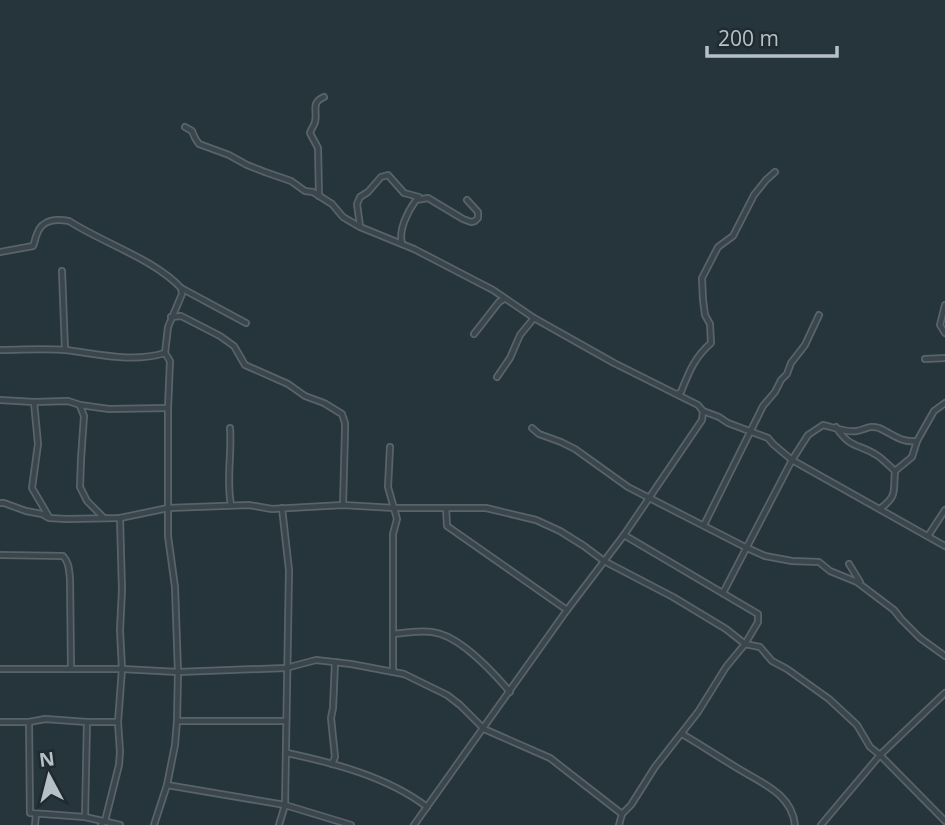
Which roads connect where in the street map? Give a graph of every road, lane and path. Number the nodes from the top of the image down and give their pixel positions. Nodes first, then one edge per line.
1 (324, 97) dead end
2 (185, 127) dead end
3 (775, 172) dead end
4 (319, 197) junction
5 (428, 198) junction
6 (467, 200) dead end
7 (360, 227) junction
8 (402, 245) junction
9 (0, 252) edge
10 (62, 271) dead end
11 (181, 288) junction
12 (505, 299) junction
13 (945, 305) edge
14 (819, 315) dead end
15 (171, 317) junction
16 (534, 318) junction
17 (246, 323) dead end
18 (945, 333) edge
19 (474, 334) dead end
20 (0, 350) edge
21 (65, 350) junction
22 (164, 353) junction
23 (945, 358) edge
24 (925, 359) dead end
25 (497, 377) dead end
26 (676, 394) junction
27 (0, 400) edge
28 (34, 402) junction
29 (945, 403) edge
30 (80, 405) junction
31 (168, 408) junction
32 (703, 411) junction
33 (836, 427) junction
34 (230, 428) dead end
35 (532, 428) dead end
36 (751, 431) junction
37 (917, 441) junction
38 (390, 447) dead end
39 (792, 460) junction
40 (895, 471) junction
41 (650, 498) junction
42 (0, 503) edge
43 (232, 505) junction
44 (342, 505) junction
45 (168, 508) junction
46 (394, 508) junction
47 (446, 508) junction
48 (282, 509) junction
49 (880, 509) junction
50 (945, 510) edge
51 (103, 517) junction
52 (49, 518) junction
53 (120, 518) junction
54 (704, 525) junction
55 (624, 535) junction
56 (928, 536) junction
57 (945, 546) edge
58 (745, 547) junction
59 (0, 555) edge
60 (604, 561) junction
61 (849, 564) dead end
62 (863, 586) junction
63 (723, 593) junction
64 (567, 610) junction
65 (393, 634) junction
66 (745, 644) junction
67 (945, 656) edge
68 (335, 662) junction
69 (71, 668) junction
70 (286, 668) junction
71 (0, 669) edge
72 (122, 669) junction
73 (178, 671) junction
74 (393, 672) junction
75 (510, 692) junction
76 (945, 693) edge
77 (177, 721) junction
78 (286, 721) junction
79 (0, 722) edge
80 (29, 722) junction
81 (87, 722) junction
82 (118, 722) junction
83 (484, 729) junction
84 (682, 734) junction
85 (287, 753) junction
86 (880, 755) junction
87 (332, 764) junction
88 (167, 785) junction
89 (285, 805) junction
90 (427, 807) junction
91 (36, 814) junction
92 (622, 814) junction
93 (85, 817) junction
94 (945, 821) edge
95 (103, 823) edge
96 (621, 824) edge
97 (35, 825) edge
98 (120, 825) edge
99 (154, 825) edge
100 (279, 825) edge
101 (351, 825) edge
102 (414, 825) edge
103 (795, 825) edge
104 (821, 825) edge

1 - 4 street
2 - 4 street
3 - 26 street
4 - 7 street
5 - 6 street
5 - 7 street
5 - 8 street
7 - 8 street
8 - 12 street
9 - 11 street
10 - 21 street
11 - 15 street
11 - 17 street
12 - 16 street
12 - 19 street
13 - 18 street
14 - 36 street
15 - 22 street
15 - 44 street
16 - 25 street
16 - 26 street
20 - 21 street
21 - 22 street
22 - 31 street
23 - 24 street
26 - 32 street
27 - 28 street
28 - 30 street
28 - 52 street
29 - 37 street
30 - 31 street
30 - 51 street
31 - 45 street
32 - 36 street
32 - 41 street
33 - 37 street
33 - 39 street
33 - 40 street
34 - 43 street
35 - 41 street
36 - 39 street
36 - 54 street
37 - 40 street
38 - 46 street
39 - 49 street
39 - 58 street
40 - 49 street
41 - 54 street
41 - 55 street
42 - 52 street
43 - 45 street
43 - 48 street
44 - 46 street
44 - 48 street
45 - 53 street
45 - 73 street
46 - 47 street
46 - 65 street
47 - 60 street
47 - 64 street
48 - 70 street
49 - 56 street
50 - 56 street
51 - 52 street
51 - 53 street
53 - 72 street
54 - 58 street
55 - 60 street
55 - 63 street
56 - 57 street
58 - 62 street
58 - 63 street
59 - 69 street
60 - 64 street
60 - 66 street
61 - 62 street
62 - 67 street
63 - 66 street
64 - 75 street
65 - 74 street
65 - 75 street
66 - 84 street
66 - 86 street
68 - 70 street
68 - 74 street
68 - 87 street
69 - 71 street
69 - 72 street
70 - 73 street
70 - 78 street
72 - 73 street
72 - 82 street
73 - 77 street
74 - 83 street
75 - 83 street
76 - 86 street
77 - 78 street
77 - 88 street
78 - 85 street
79 - 80 street
80 - 81 street
80 - 91 street
81 - 82 street
81 - 93 street
82 - 95 street
83 - 90 street
83 - 92 street
84 - 92 street
84 - 103 street
85 - 87 street
85 - 89 street
86 - 94 street
86 - 104 street
87 - 90 street
88 - 89 street
88 - 99 street
89 - 100 street
89 - 101 street
90 - 102 street
91 - 93 street
91 - 97 street
92 - 96 street
93 - 95 street
95 - 98 street

